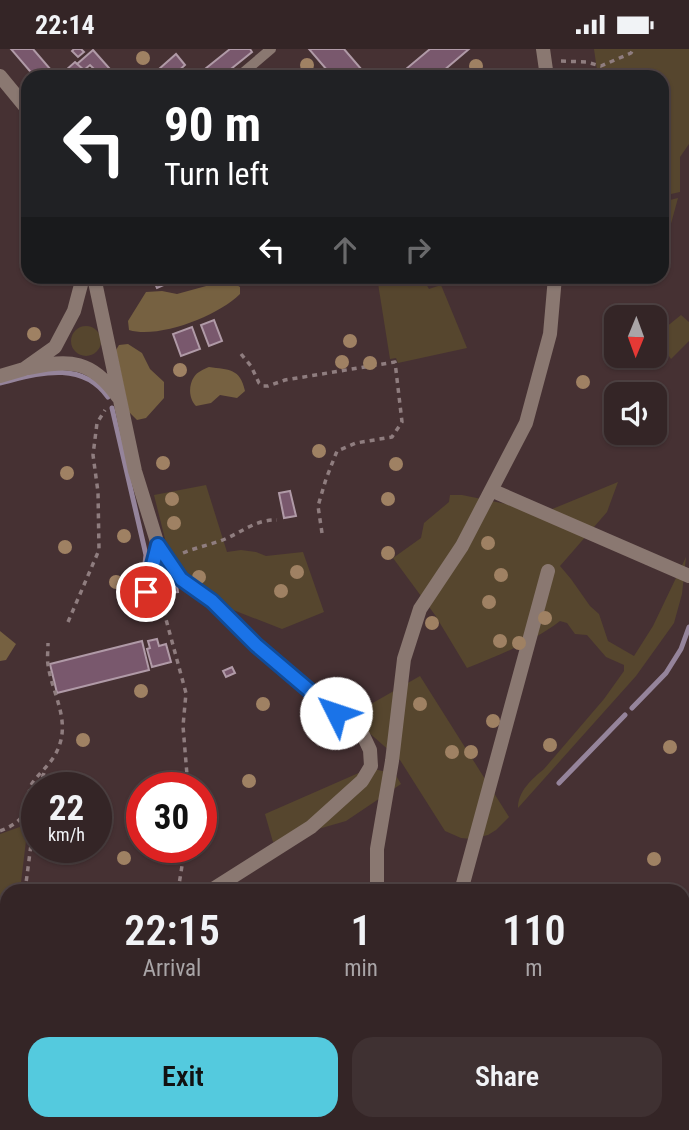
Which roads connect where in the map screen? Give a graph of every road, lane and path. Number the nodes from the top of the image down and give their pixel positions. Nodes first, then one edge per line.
1 (271, 49) edge
2 (633, 49) edge
3 (544, 52) edge
4 (246, 70) edge
5 (546, 70) edge
6 (0, 76) edge
7 (21, 102) edge
8 (80, 284) edge
9 (94, 284) edge
10 (554, 284) edge
11 (241, 354) dead end
12 (24, 369) junction
13 (0, 376) edge
14 (118, 398) junction
15 (491, 490) junction
16 (277, 520) dead end
17 (321, 533) dead end
18 (158, 545) junction
19 (168, 559) junction
20 (548, 571) dead end
21 (689, 576) edge
22 (160, 596) dead end
23 (141, 613) dead end
24 (68, 622) dead end
25 (48, 643) dead end
26 (46, 769) junction
27 (45, 772) edge
28 (187, 772) edge
29 (0, 831) edge
30 (29, 863) edge
31 (182, 863) edge
32 (26, 884) edge
33 (179, 884) edge
34 (221, 884) edge
35 (377, 884) edge
36 (463, 884) edge

1 - 4 lane
2 - 3 path
3 - 5 street
6 - 7 street
8 - 12 street
9 - 14 street
10 - 15 street
11 - 17 path
12 - 13 street
12 - 14 street
14 - 18 street
14 - 24 path
15 - 21 street
15 - 35 street
16 - 19 path
18 - 19 street
18 - 23 street
19 - 34 street
20 - 36 street
22 - 28 path
25 - 26 path
26 - 27 path
26 - 29 path
30 - 32 path
31 - 33 path

